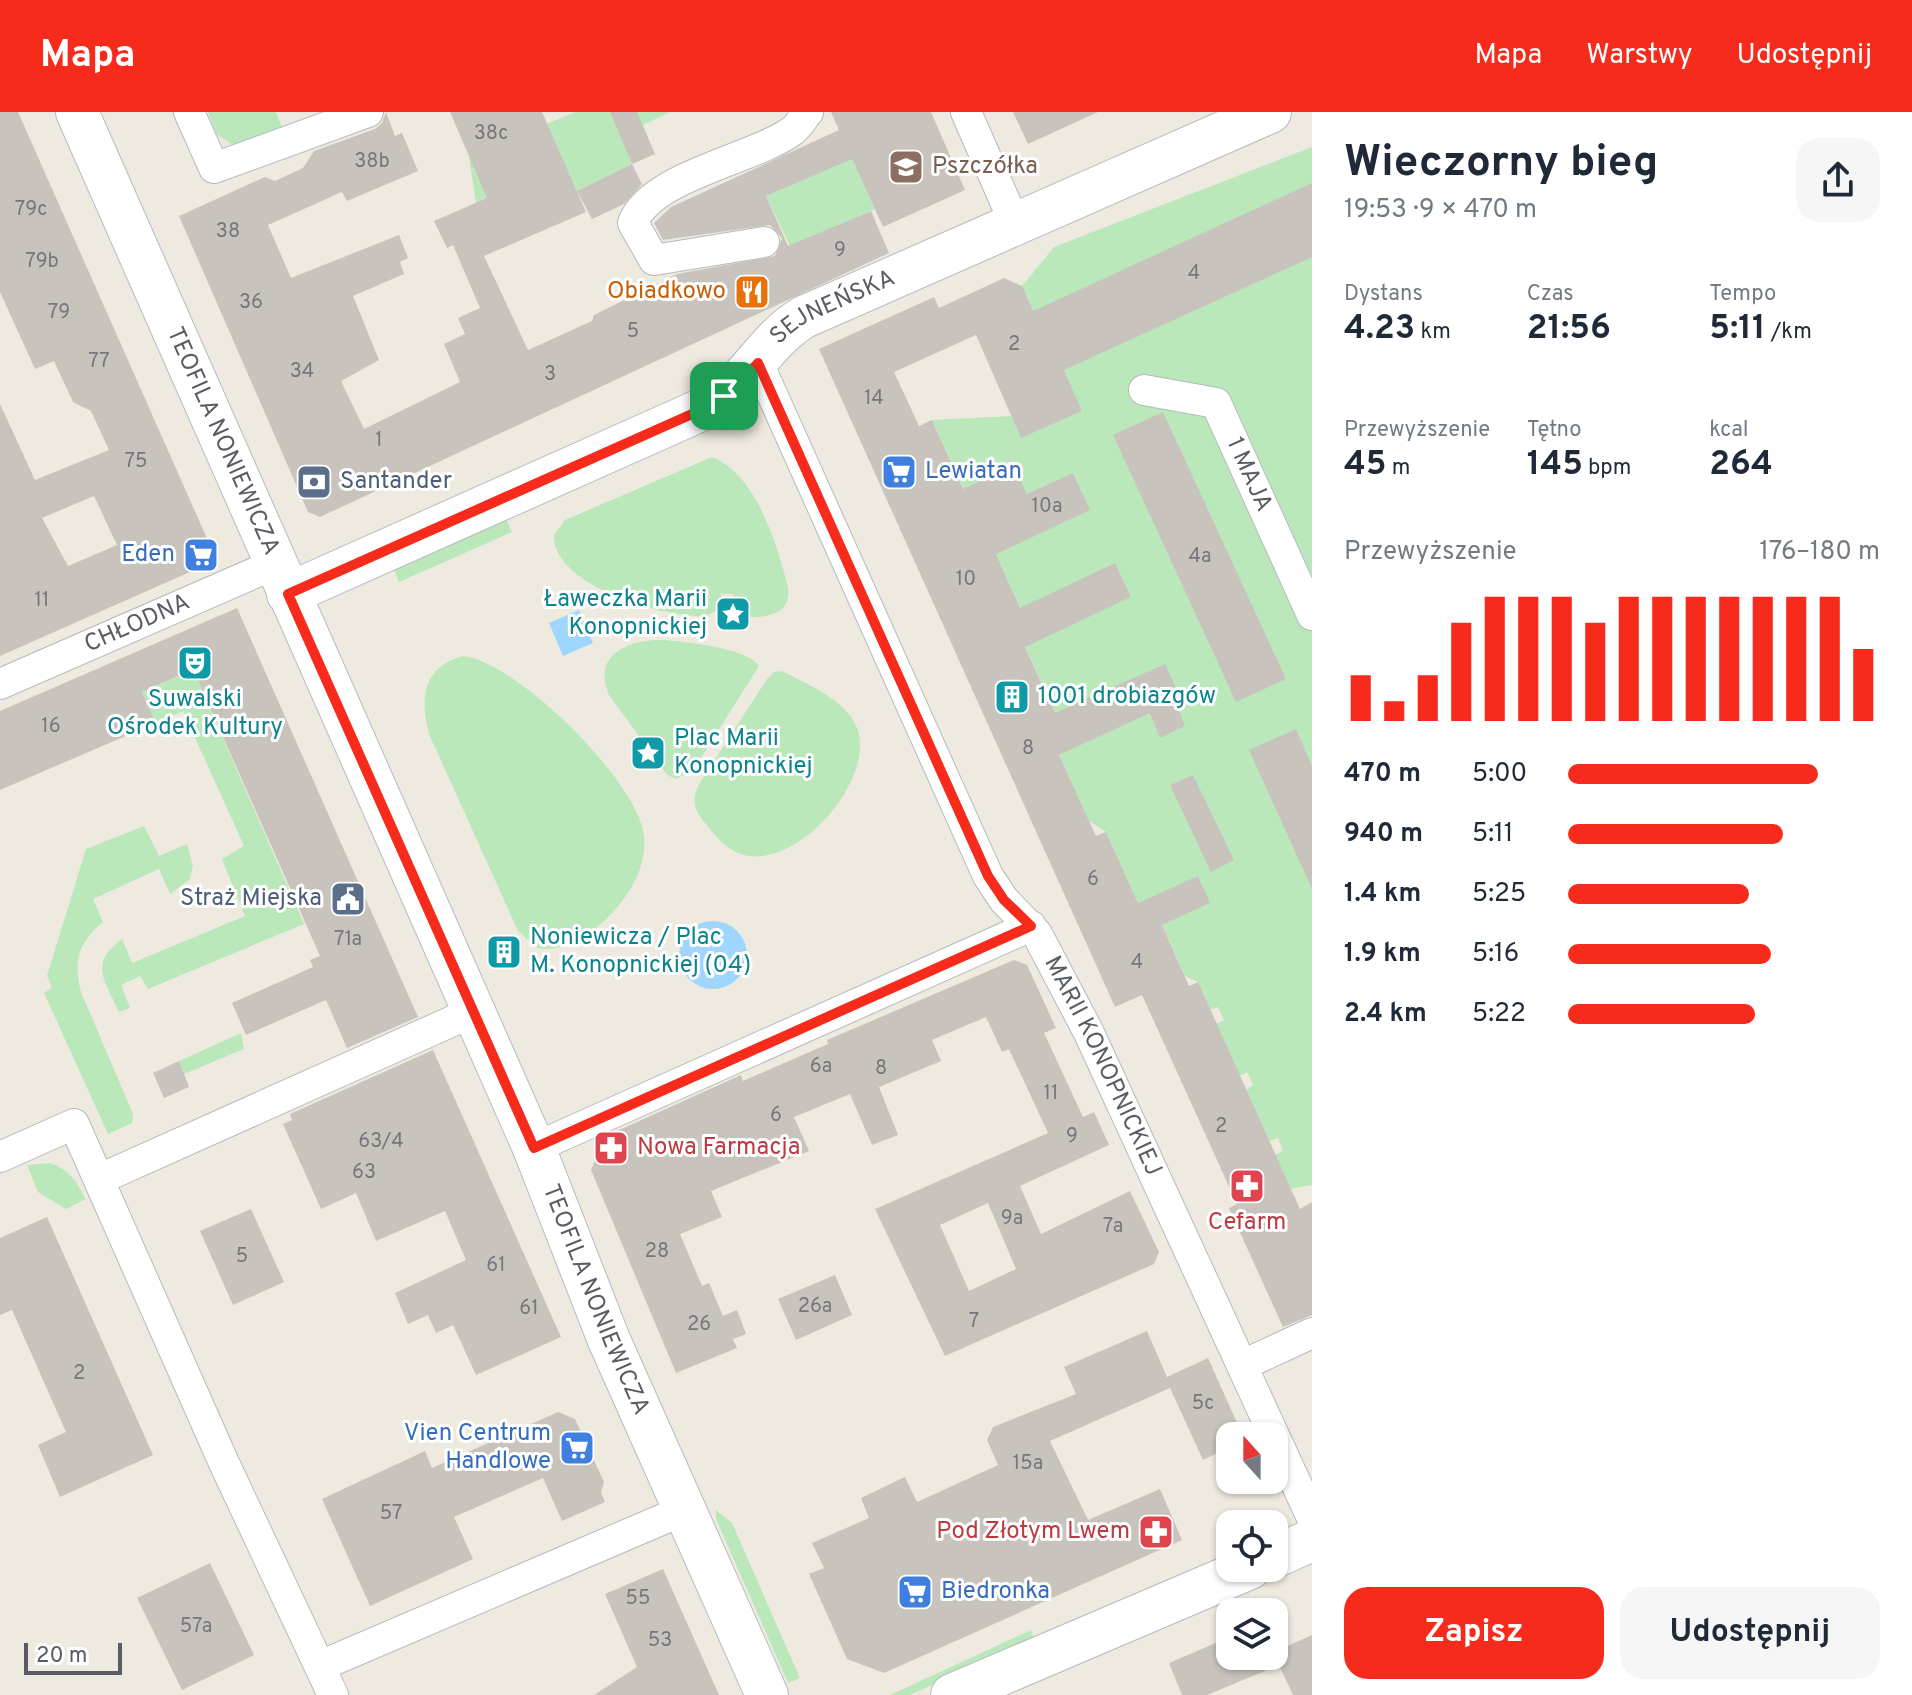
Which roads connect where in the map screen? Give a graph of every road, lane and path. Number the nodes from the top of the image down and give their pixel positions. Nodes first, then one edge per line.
1 (77, 112) edge
2 (189, 112) edge
3 (368, 112) edge
4 (808, 112) edge
5 (966, 112) edge
6 (1270, 112) edge
7 (1015, 224) junction
8 (764, 242) dead end
9 (758, 363) junction
10 (1144, 390) dead end
11 (282, 579) junction
12 (1312, 615) edge
13 (0, 684) edge
14 (1031, 926) junction
15 (475, 1011) junction
16 (534, 1148) junction
17 (0, 1157) edge
18 (100, 1179) junction
19 (1312, 1333) edge
20 (1243, 1365) junction
21 (682, 1511) junction
22 (1312, 1518) edge
23 (1312, 1540) edge
24 (1288, 1551) edge
25 (1217, 1582) edge
26 (320, 1666) junction
27 (333, 1695) edge
28 (767, 1695) edge
29 (952, 1695) edge

1 - 11 street, TEOFILA NONIEWICZA
2 - 3 street
4 - 8 street
5 - 7 street
6 - 7 street, SEJNEŃSKA
7 - 9 street, SEJNEŃSKA
9 - 11 street, SEJNEŃSKA
9 - 14 street, MARII KONOPNICKIEJ
10 - 12 street, 1 MAJA
11 - 13 street, CHŁODNA
11 - 15 street, TEOFILA NONIEWICZA
14 - 16 street
14 - 20 street, MARII KONOPNICKIEJ
15 - 16 street, TEOFILA NONIEWICZA
15 - 18 street
16 - 21 street, TEOFILA NONIEWICZA
17 - 18 street
18 - 26 street
19 - 20 street
20 - 22 street, MARII KONOPNICKIEJ
21 - 26 street
21 - 28 street, TEOFILA NONIEWICZA
23 - 24 street
25 - 29 street
26 - 27 street

